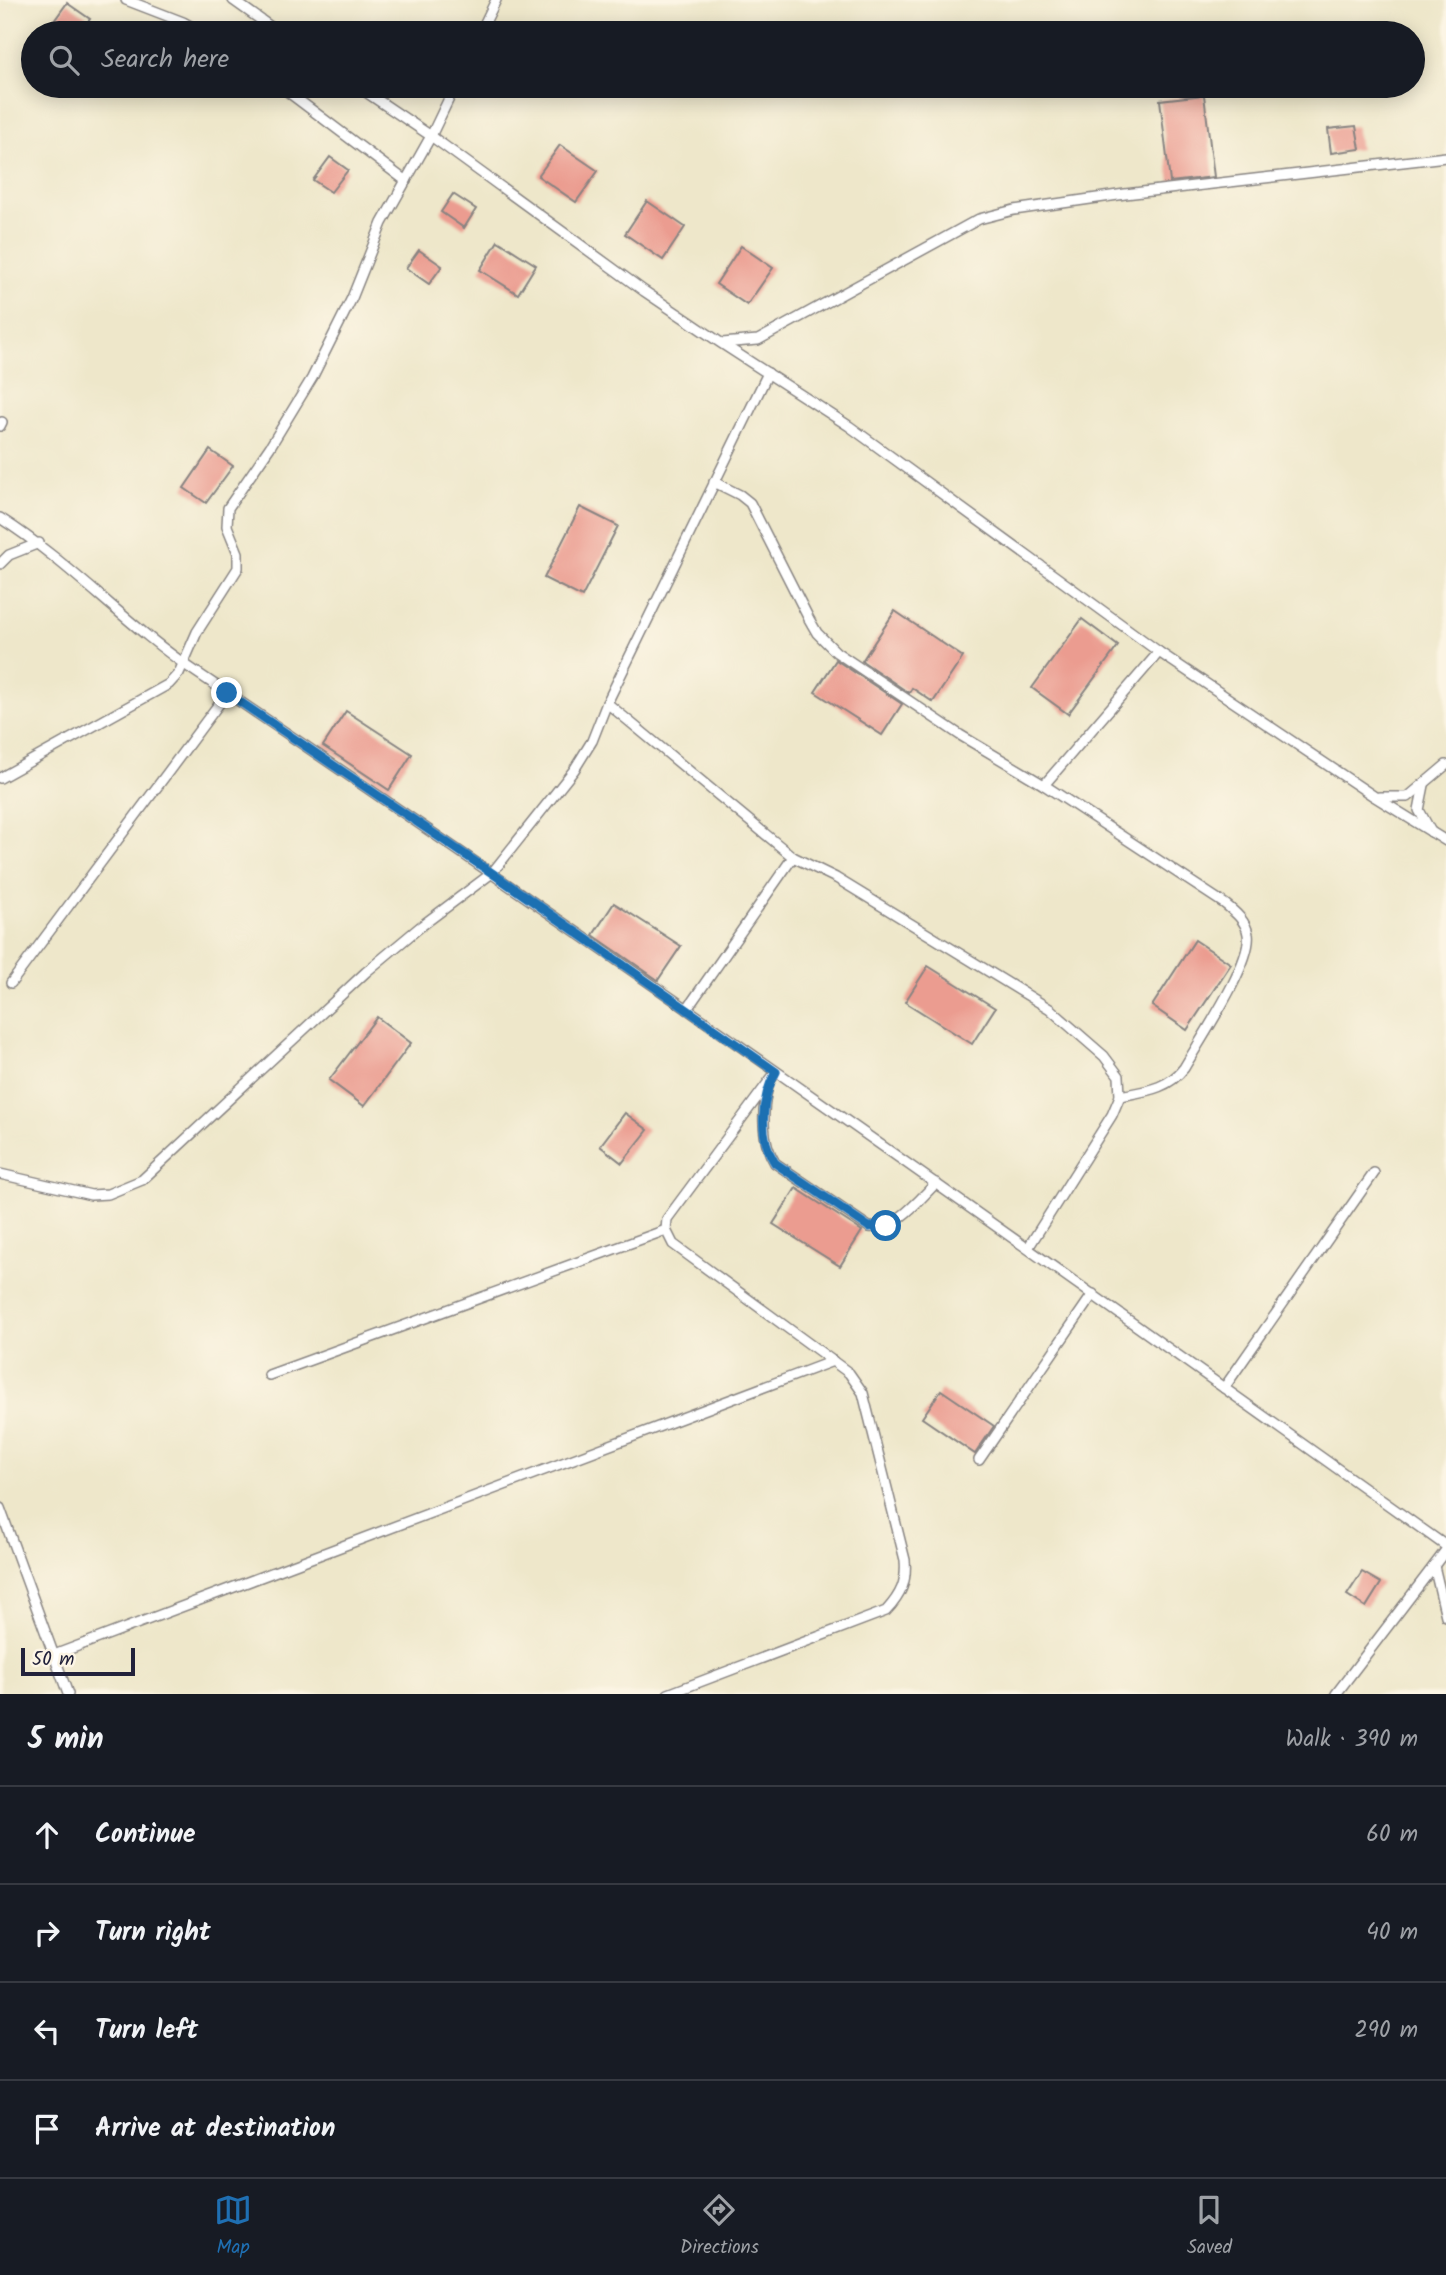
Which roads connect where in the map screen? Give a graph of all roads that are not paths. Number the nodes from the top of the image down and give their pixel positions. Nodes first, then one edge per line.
1 (126, 0) edge
2 (233, 0) edge
3 (496, 0) edge
4 (180, 21) edge
5 (262, 21) edge
6 (486, 21) edge
7 (296, 98) edge
8 (374, 98) edge
9 (449, 98) edge
10 (431, 136) junction
11 (1446, 157) edge
12 (406, 181) junction
13 (721, 344) junction
14 (768, 373) junction
15 (713, 482) junction
16 (0, 518) edge
17 (39, 544) junction
18 (0, 564) edge
19 (1159, 652) junction
20 (184, 664) junction
21 (227, 693) junction
22 (607, 703) junction
23 (1446, 765) edge
24 (0, 778) edge
25 (1044, 785) junction
26 (1424, 785) junction
27 (1375, 797) junction
28 (1432, 833) junction
29 (1446, 841) edge
30 (793, 857) junction
31 (492, 873) junction
32 (11, 983) dead end
33 (687, 1009) junction
34 (776, 1072) junction
35 (1120, 1096) junction
36 (1374, 1173) dead end
37 (0, 1174) edge
38 (936, 1184) junction
39 (666, 1230) junction
40 (1028, 1248) junction
41 (1093, 1294) junction
42 (833, 1361) junction
43 (269, 1375) dead end
44 (1224, 1388) junction
45 (979, 1460) dead end
46 (0, 1508) edge
47 (1446, 1548) edge
48 (1434, 1566) junction
49 (1446, 1616) edge
50 (54, 1655) junction
51 (68, 1694) edge
52 (668, 1694) edge
53 (1336, 1694) edge

1 - 4 lane
2 - 5 lane
3 - 6 lane
7 - 12 lane
8 - 10 lane
9 - 10 lane
10 - 12 lane
10 - 13 lane
11 - 13 lane
12 - 20 lane
13 - 14 lane
14 - 15 lane
14 - 19 lane
15 - 22 lane
15 - 25 lane
16 - 17 lane
17 - 18 lane
17 - 20 lane
19 - 25 lane
19 - 27 lane
20 - 21 lane
20 - 24 lane
21 - 31 lane
21 - 32 lane
22 - 30 lane
22 - 31 lane
23 - 26 lane
25 - 35 lane
26 - 27 lane
26 - 28 lane
27 - 28 lane
28 - 29 lane
30 - 33 lane
30 - 35 lane
31 - 33 lane
31 - 37 lane
33 - 34 lane
34 - 38 lane
34 - 38 lane
34 - 39 lane
35 - 40 lane
36 - 44 lane
38 - 40 lane
39 - 42 lane
39 - 43 lane
40 - 41 lane
41 - 44 lane
41 - 45 lane
42 - 50 lane
42 - 52 lane
44 - 47 lane
46 - 50 lane
47 - 48 lane
48 - 49 lane
48 - 53 lane
50 - 51 lane

